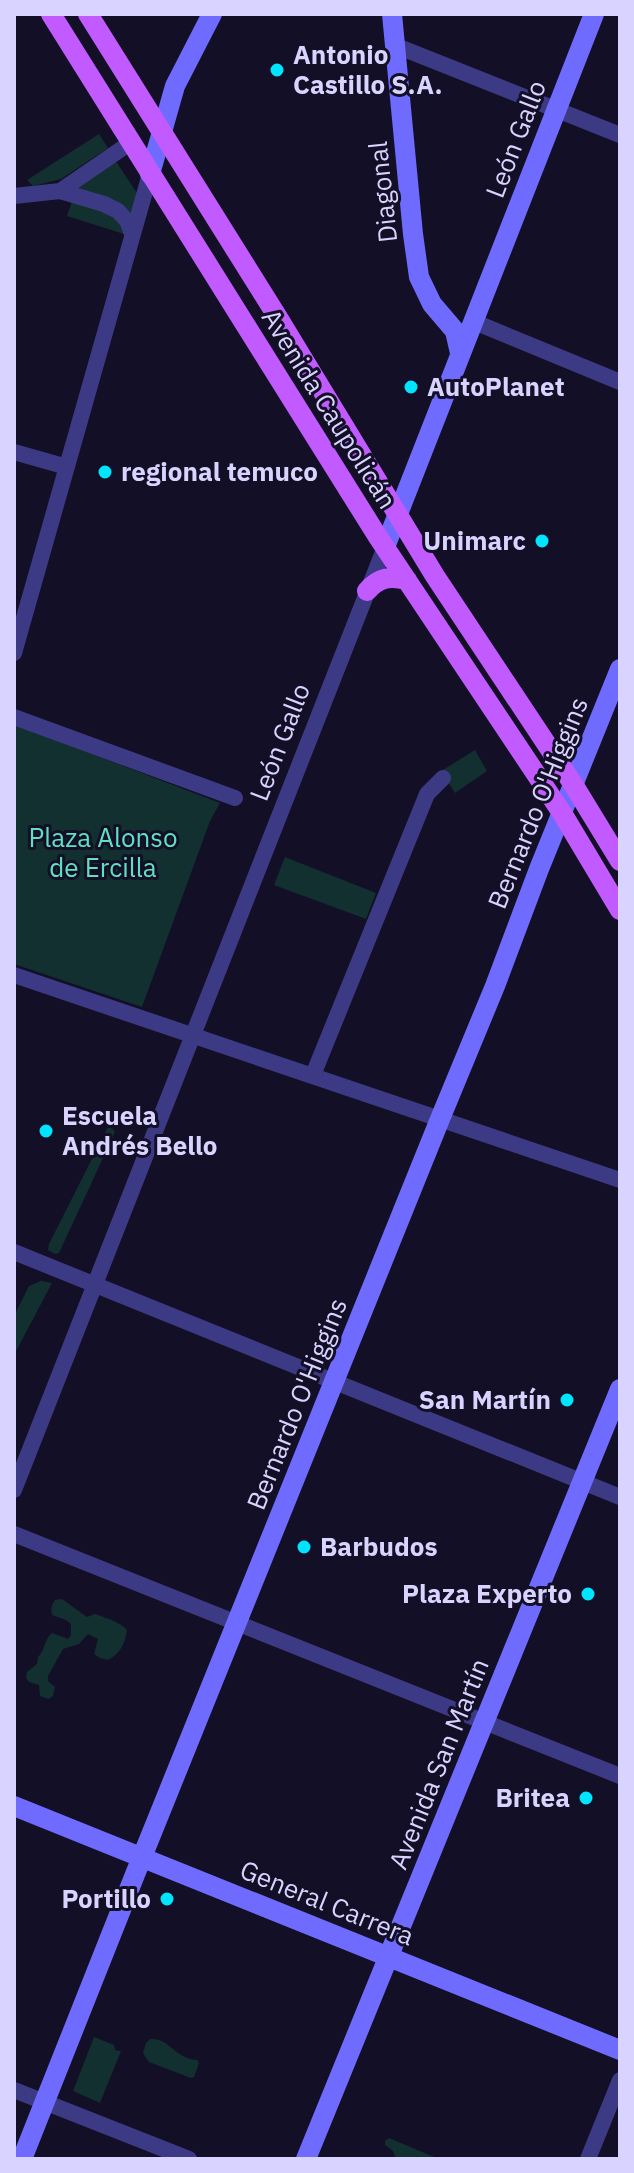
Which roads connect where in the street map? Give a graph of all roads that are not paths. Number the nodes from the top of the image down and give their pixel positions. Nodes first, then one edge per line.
1 (51, 14) edge
2 (88, 14) edge
3 (212, 14) edge
4 (392, 14) edge
5 (594, 14) edge
6 (394, 45) junction
7 (175, 86) junction
8 (139, 97) junction
9 (555, 108) junction
10 (161, 131) junction
11 (620, 135) edge
12 (130, 143) junction
13 (150, 174) junction
14 (60, 191) junction
15 (14, 196) edge
16 (132, 234) junction
17 (472, 321) junction
18 (460, 353) junction
19 (620, 382) edge
20 (14, 452) edge
21 (67, 467) junction
22 (398, 514) junction
23 (385, 547) junction
24 (407, 580) junction
25 (367, 591) junction
26 (14, 653) edge
27 (618, 677) edge
28 (14, 717) edge
29 (443, 778) dead end
30 (573, 784) junction
31 (235, 798) dead end
32 (562, 813) junction
33 (620, 861) edge
34 (620, 910) edge
35 (14, 975) edge
36 (192, 1034) junction
37 (313, 1075) junction
38 (440, 1119) junction
39 (620, 1180) edge
40 (14, 1252) edge
41 (94, 1284) junction
42 (334, 1381) junction
43 (620, 1389) edge
44 (582, 1482) junction
45 (14, 1490) edge
46 (620, 1497) edge
47 (14, 1534) edge
48 (237, 1623) junction
49 (484, 1722) junction
50 (620, 1776) edge
51 (14, 1806) edge
52 (142, 1856) junction
53 (389, 1956) junction
54 (620, 2050) edge
55 (620, 2080) edge
56 (14, 2090) edge
57 (44, 2102) junction
58 (22, 2159) edge
59 (189, 2159) edge
60 (306, 2159) edge
61 (588, 2159) edge

1 - 12 main road, Avenida Caupolicán
2 - 8 main road, Avenida Caupolicán
3 - 7 main road
4 - 6 main road, Diagonal
5 - 9 main road, León Gallo
6 - 9 street
6 - 18 main road, Diagonal
7 - 8 main road
7 - 10 main road
8 - 10 main road, Avenida Caupolicán
9 - 11 street
9 - 17 main road, León Gallo
10 - 13 main road
10 - 22 main road, Avenida Caupolicán
12 - 13 main road, Avenida Caupolicán
12 - 14 street
13 - 16 street
13 - 23 main road, Avenida Caupolicán
14 - 15 street
14 - 16 street
16 - 21 street
17 - 18 main road, León Gallo
17 - 19 street
18 - 22 main road, León Gallo
20 - 21 street
21 - 26 street
22 - 23 main road, León Gallo
22 - 30 main road, Avenida Caupolicán
23 - 24 main road, Avenida Caupolicán
23 - 25 street, León Gallo
24 - 25 main road
24 - 32 main road, Avenida Caupolicán
25 - 36 street, León Gallo
27 - 30 main road, Bernardo O'Higgins
28 - 31 street
29 - 37 street
30 - 32 main road, Bernardo O'Higgins
30 - 33 main road, Avenida Caupolicán
32 - 34 main road, Avenida Caupolicán
32 - 38 main road, Bernardo O'Higgins
35 - 36 street
36 - 37 street
36 - 41 street, León Gallo
37 - 38 street
38 - 39 street
38 - 42 main road, Bernardo O'Higgins
40 - 41 street
41 - 42 street
41 - 45 street, León Gallo
42 - 44 street
42 - 48 main road, Bernardo O'Higgins
43 - 44 main road, Avenida San Martín
44 - 46 street
44 - 49 main road, Avenida San Martín
47 - 48 street
48 - 49 street
48 - 52 main road, Bernardo O'Higgins
49 - 50 street
49 - 53 main road, Avenida San Martín
51 - 52 main road, General Carrera
52 - 53 main road, General Carrera
52 - 57 main road, Bernardo O'Higgins
53 - 54 main road, General Carrera
53 - 60 main road, Avenida San Martín
55 - 61 street
56 - 57 street
57 - 58 main road, Bernardo O'Higgins
57 - 59 street

